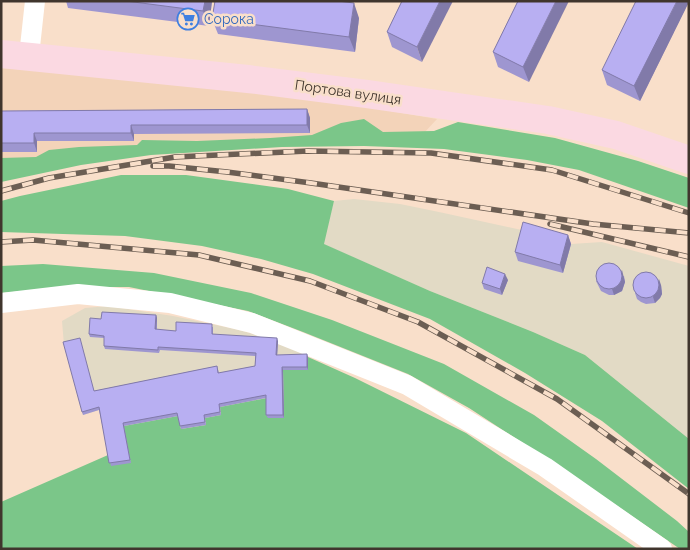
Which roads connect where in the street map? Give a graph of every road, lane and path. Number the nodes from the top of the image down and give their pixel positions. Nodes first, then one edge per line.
1 (35, 1) edge
2 (1, 54) edge
3 (29, 56) junction
4 (689, 160) edge
5 (1, 303) edge
6 (662, 549) edge

1 - 3 street
2 - 3 main road, Портова вулиця
3 - 4 main road, Портова вулиця
5 - 6 street

